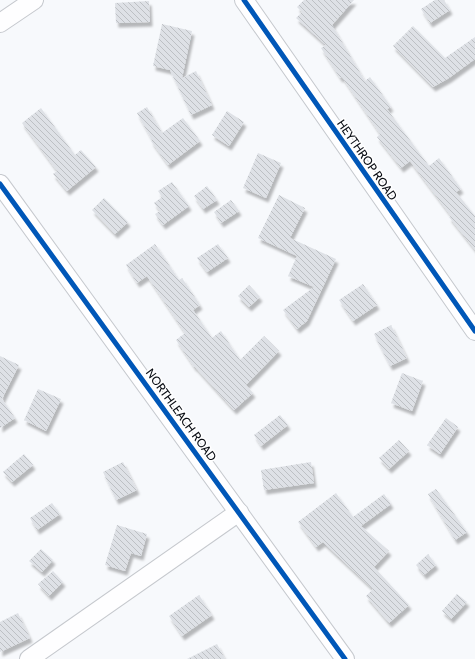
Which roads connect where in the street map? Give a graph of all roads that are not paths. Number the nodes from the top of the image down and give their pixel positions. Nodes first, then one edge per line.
1 (34, 0) edge
2 (244, 0) edge
3 (0, 23) edge
4 (0, 184) edge
5 (475, 331) edge
6 (239, 512) junction
7 (29, 659) edge
8 (345, 659) edge

1 - 3 street
2 - 5 street, HEYTHROP ROAD
4 - 6 street, NORTHLEACH ROAD
6 - 7 street
6 - 8 street, NORTHLEACH ROAD

